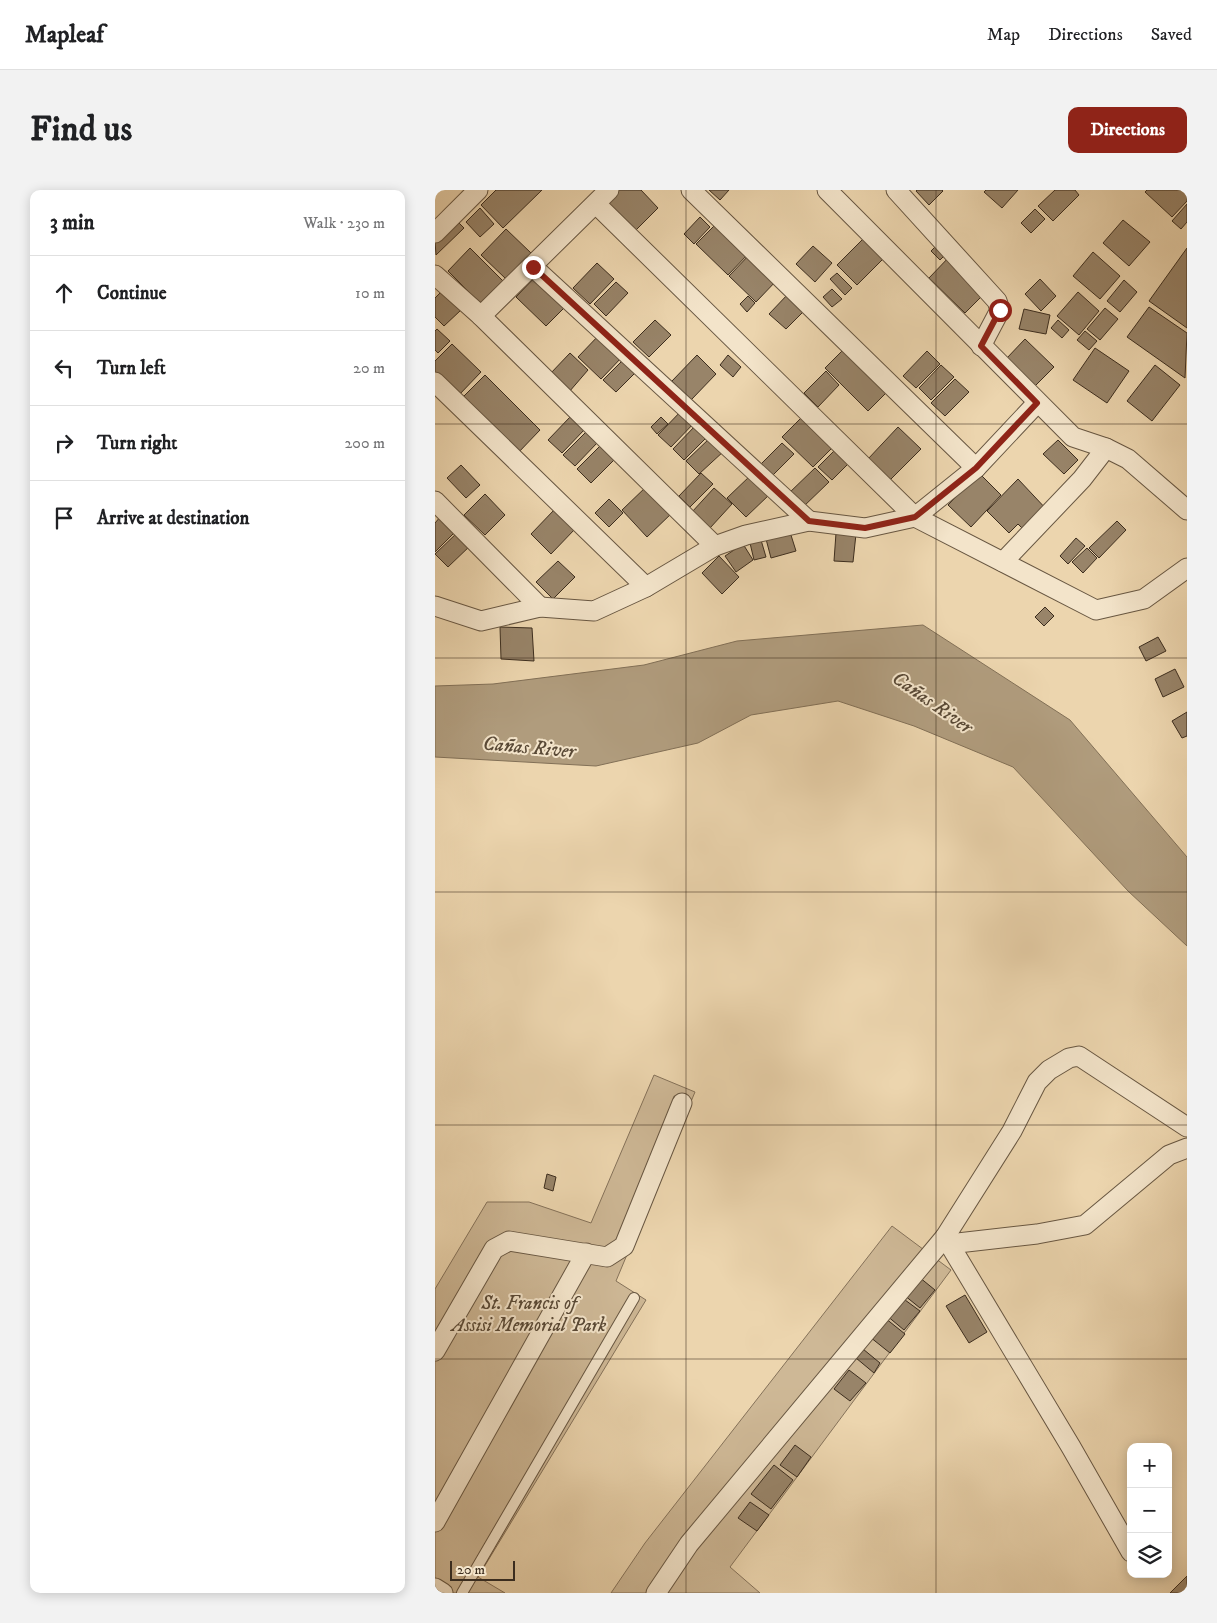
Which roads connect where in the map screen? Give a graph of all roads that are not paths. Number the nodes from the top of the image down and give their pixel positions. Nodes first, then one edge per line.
1 (478, 190) edge
2 (609, 190) edge
3 (691, 190) edge
4 (827, 190) edge
5 (896, 190) edge
6 (596, 204) junction
7 (435, 233) edge
8 (533, 267) junction
9 (435, 275) edge
10 (481, 316) junction
11 (981, 346) junction
12 (435, 382) edge
13 (1037, 403) junction
14 (1106, 448) junction
15 (976, 468) junction
16 (435, 501) edge
17 (1187, 510) edge
18 (915, 517) junction
19 (809, 521) junction
20 (715, 546) junction
21 (1003, 562) junction
22 (1187, 568) edge
23 (646, 587) junction
24 (435, 606) edge
25 (540, 607) junction
26 (682, 1103) dead end
27 (1187, 1126) edge
28 (1187, 1148) edge
29 (947, 1241) junction
30 (586, 1253) junction
31 (634, 1298) dead end
32 (435, 1351) edge
33 (435, 1522) edge
34 (1127, 1545) edge
35 (435, 1588) edge
36 (443, 1593) edge
37 (462, 1593) edge
38 (656, 1593) edge

1 - 7 street
2 - 6 street
3 - 15 street
4 - 11 street
5 - 11 street
6 - 8 street
6 - 18 street
8 - 10 street
8 - 19 street
9 - 10 street
10 - 20 street
11 - 13 street
12 - 23 street
13 - 14 street
13 - 15 street
14 - 17 street
14 - 21 street
15 - 18 street
16 - 25 street
18 - 19 street
18 - 21 street
19 - 20 street
20 - 23 street
21 - 22 street
23 - 25 street
24 - 25 street
26 - 30 street
27 - 29 street
28 - 29 street
29 - 34 street
29 - 38 street
30 - 32 street
30 - 33 street
31 - 37 lane
35 - 36 street

